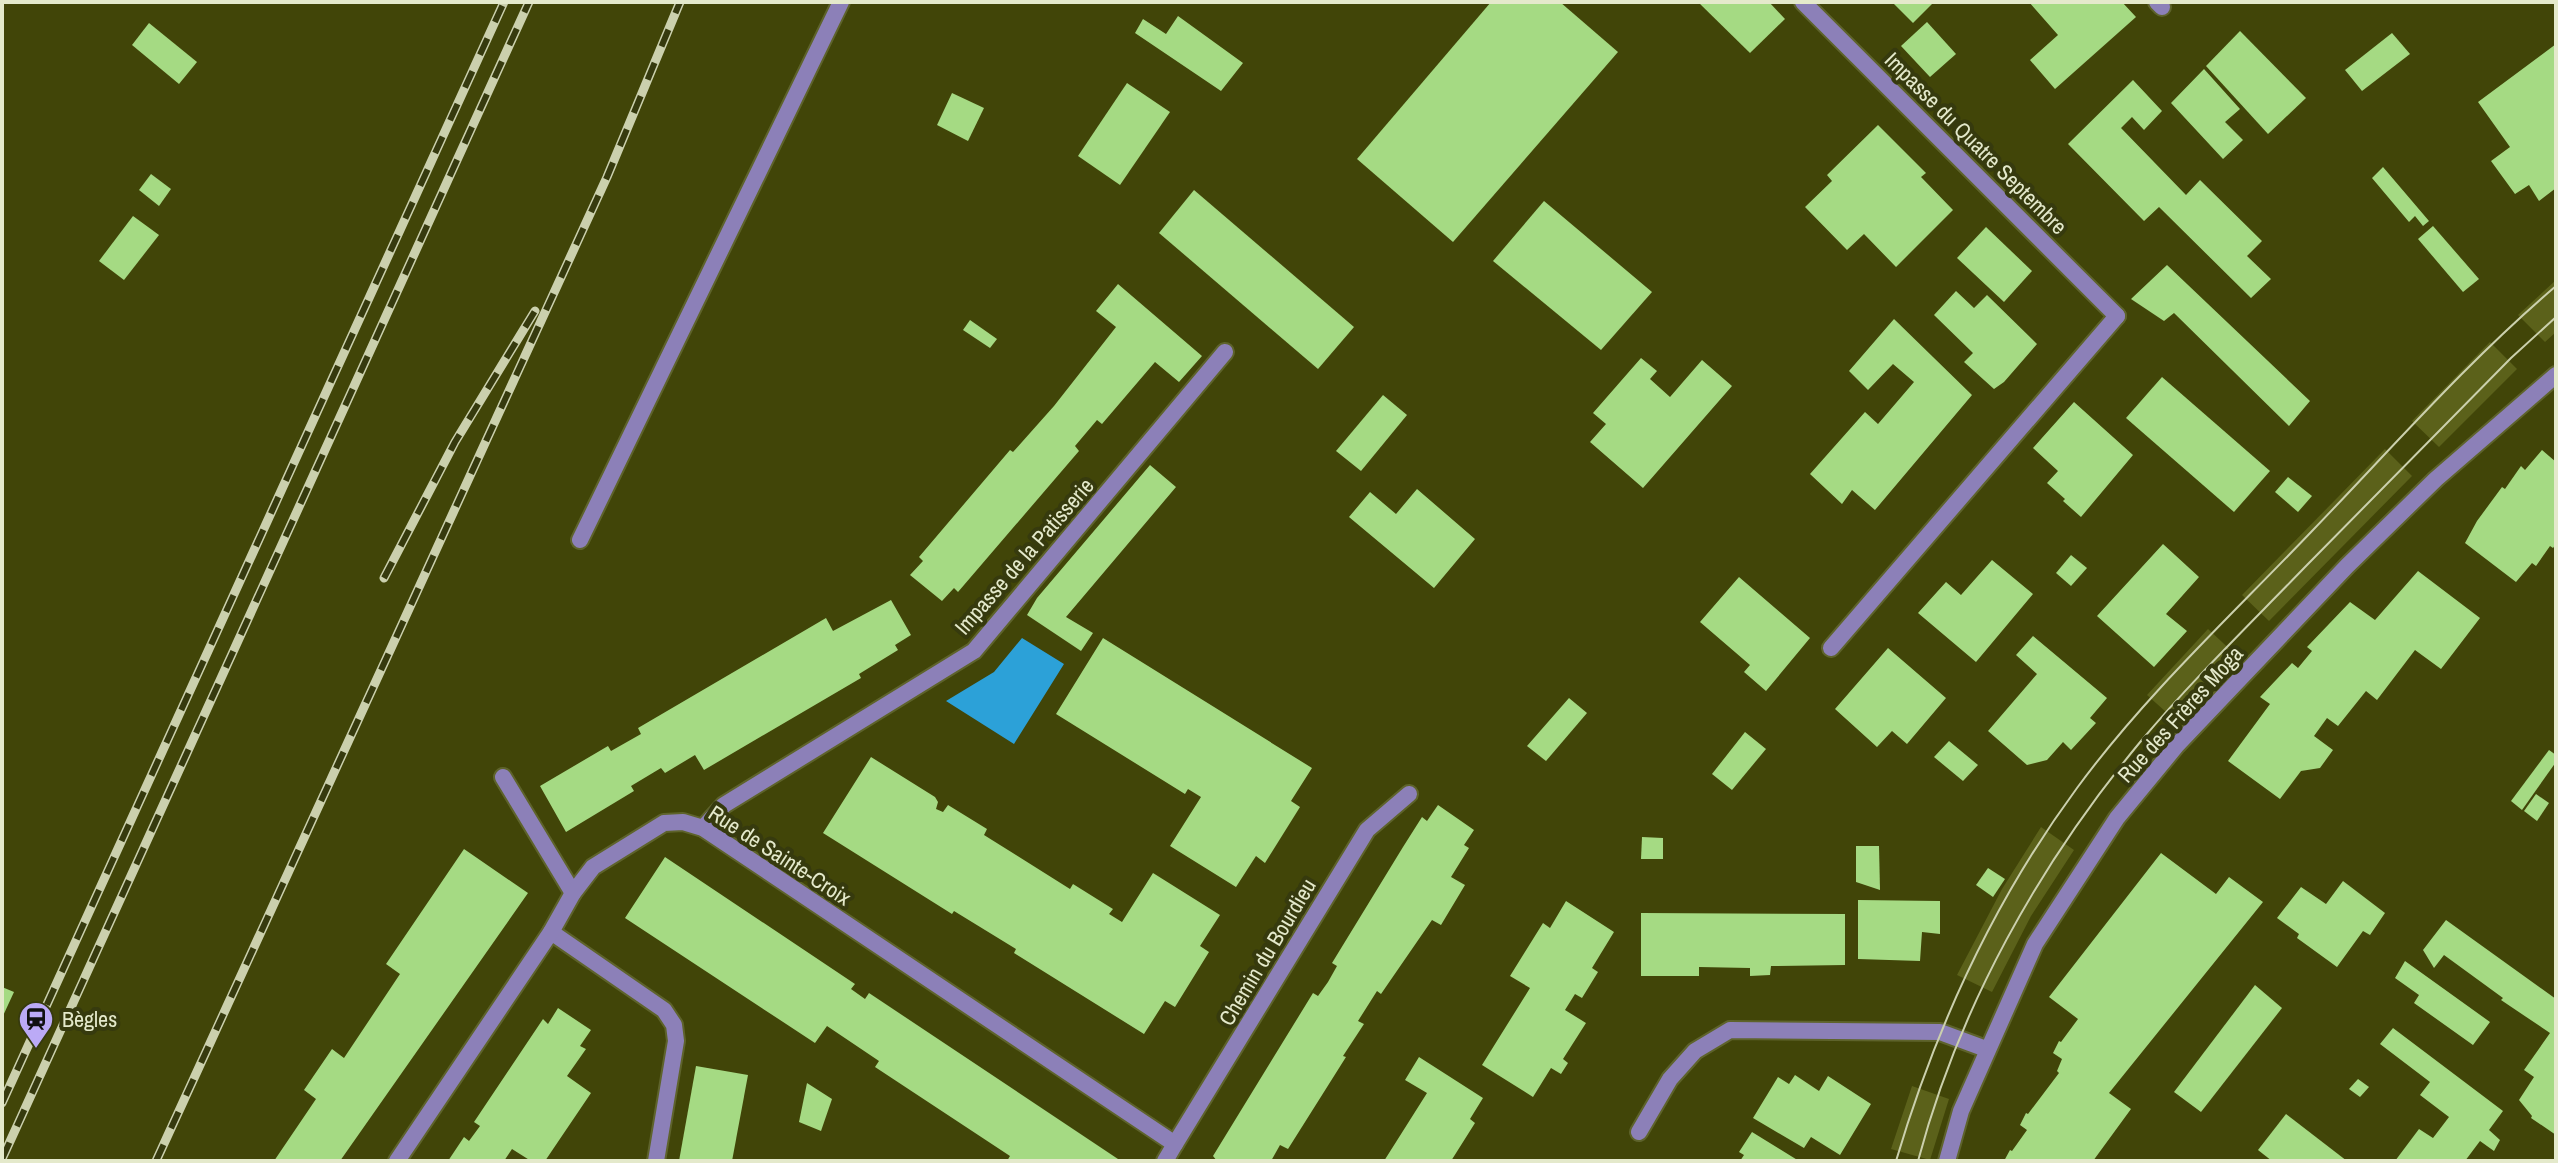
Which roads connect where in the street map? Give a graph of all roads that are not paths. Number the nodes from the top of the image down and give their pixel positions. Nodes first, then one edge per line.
1 (841, 2) edge
2 (1803, 2) edge
3 (1225, 352) dead end
4 (2556, 375) edge
5 (580, 540) dead end
6 (1831, 648) dead end
7 (503, 777) dead end
8 (1409, 794) dead end
9 (703, 828) junction
10 (573, 893) junction
11 (551, 932) junction
12 (1986, 1049) junction
13 (1639, 1132) dead end
14 (1175, 1144) junction
15 (397, 1161) edge
16 (656, 1161) edge
17 (1165, 1161) edge
18 (1947, 1161) edge

1 - 5 street
2 - 6 street, Impasse du Quatre Septembre
3 - 9 street, Impasse de la Patisserie
4 - 12 street, Rue des Frères Moga
7 - 10 street
8 - 14 street, Chemin du Bourdieu
9 - 10 street, Rue de Sainte-Croix
9 - 14 street, Rue de Sainte-Croix
10 - 11 street, Rue de Sainte-Croix
11 - 15 street, Rue de Sainte-Croix
11 - 16 street
12 - 13 street
12 - 18 street, Rue des Frères Moga
14 - 17 street

